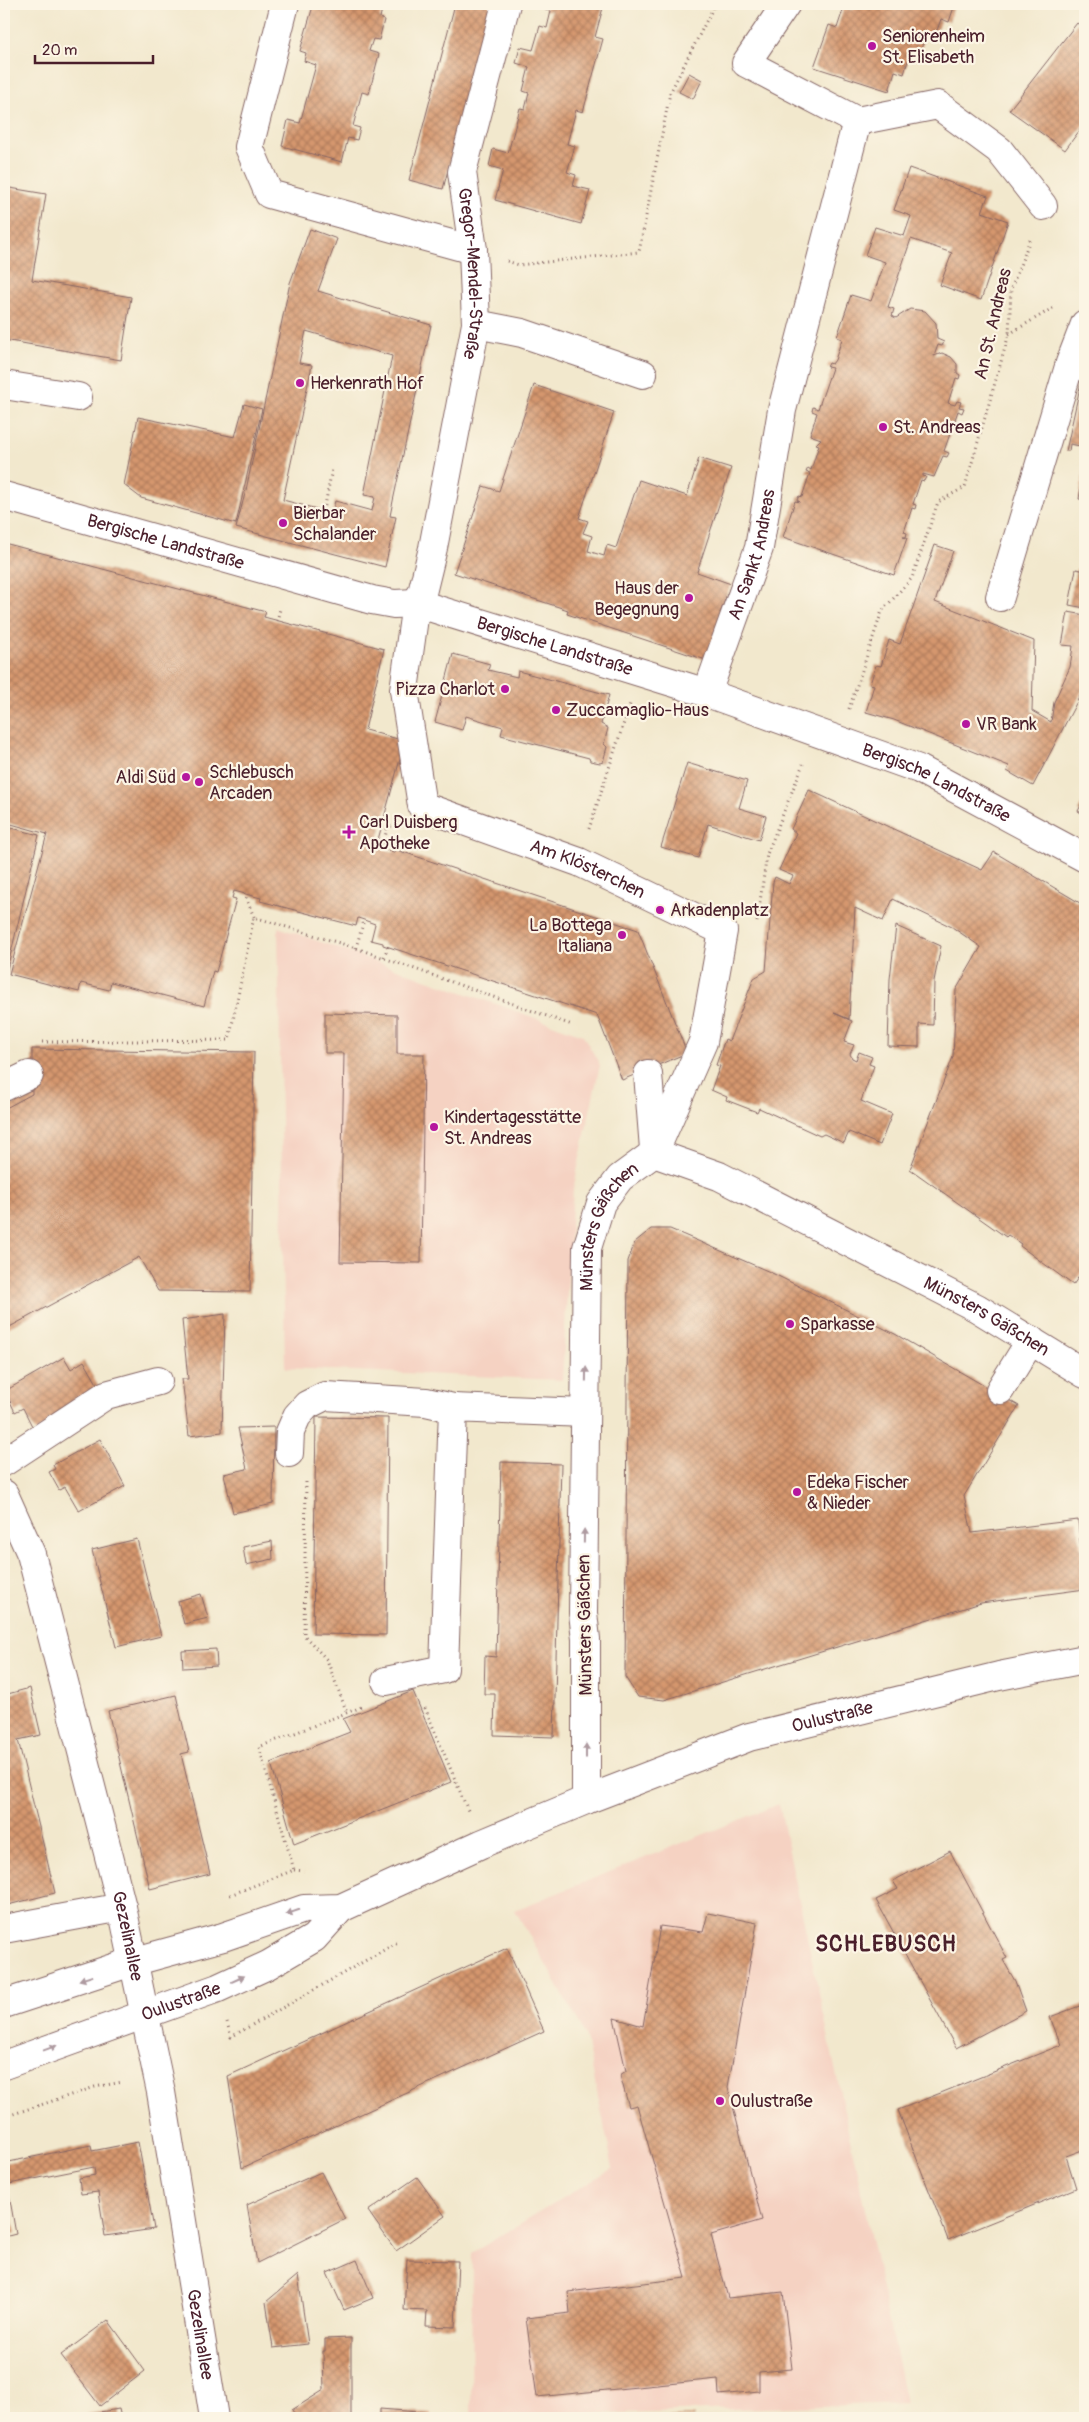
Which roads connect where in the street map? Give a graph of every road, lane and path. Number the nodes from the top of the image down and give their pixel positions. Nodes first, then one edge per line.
1 (285, 4) edge
2 (506, 4) edge
3 (715, 4) edge
4 (786, 4) edge
5 (858, 121) junction
6 (1043, 206) joint
7 (473, 250) junction
8 (1060, 304) dead end
9 (476, 324) junction
10 (1085, 324) edge
11 (1009, 334) junction
12 (643, 374) dead end
13 (4, 385) edge
14 (78, 398) dead end
15 (332, 469) dead end
16 (4, 496) edge
17 (324, 511) dead end
18 (1000, 597) dead end
19 (416, 603) junction
20 (640, 673) junction
21 (707, 693) junction
22 (827, 736) junction
23 (382, 826) dead end
24 (387, 829) dead end
25 (1085, 858) edge
26 (579, 862) junction
27 (244, 893) dead end
28 (254, 917) junction
29 (364, 920) dead end
30 (723, 931) junction
31 (388, 947) dead end
32 (356, 948) junction
33 (384, 958) junction
34 (572, 1024) dead end
35 (39, 1042) dead end
36 (648, 1074) dead end
37 (29, 1076) dead end
38 (4, 1087) edge
39 (654, 1153) junction
40 (1031, 1340) junction
41 (1085, 1374) edge
42 (158, 1381) dead end
43 (1000, 1390) dead end
44 (454, 1408) junction
45 (585, 1413) junction
46 (289, 1453) dead end
47 (4, 1462) edge
48 (306, 1476) dead end
49 (4, 1494) edge
50 (1085, 1659) edge
51 (386, 1681) dead end
52 (423, 1704) dead end
53 (365, 1706) dead end
54 (347, 1713) junction
55 (586, 1800) junction
56 (482, 1844) junction
57 (294, 1870) junction
58 (304, 1871) dead end
59 (224, 1898) dead end
60 (122, 1908) junction
61 (341, 1908) junction
62 (4, 1929) edge
63 (398, 1942) dead end
64 (132, 1962) junction
65 (218, 1988) junction
66 (4, 2004) edge
67 (144, 2016) junction
68 (4, 2065) edge
69 (158, 2075) junction
70 (4, 2117) edge
71 (214, 2418) edge

1 - 7 street
2 - 7 street, Gregor-Mendel-Straße
3 - 7 path
4 - 5 street
5 - 6 street
5 - 21 street, An Sankt Andreas
6 - 11 path, An St. Andreas
7 - 9 street, Gregor-Mendel-Straße
8 - 11 path
9 - 12 street
9 - 19 street, Gregor-Mendel-Straße
10 - 18 street
11 - 22 path, An St. Andreas
13 - 14 street
15 - 17 path
16 - 19 street, Bergische Landstraße
19 - 20 street, Bergische Landstraße
19 - 26 street, Am Klösterchen
20 - 21 street, Bergische Landstraße
20 - 26 path
21 - 22 street, Bergische Landstraße
22 - 25 street, Bergische Landstraße
22 - 30 path, An St. Andreas
23 - 24 path
26 - 30 street, Am Klösterchen
27 - 28 path
28 - 32 path
28 - 35 path
29 - 32 path
30 - 39 street
31 - 33 path
32 - 33 path
33 - 34 path
36 - 39 street
37 - 38 street
39 - 40 street, Münsters Gäßchen
45 -> 39 street, Münsters Gäßchen
40 - 41 street, Münsters Gäßchen
40 - 43 street
42 - 47 street
44 - 45 street
44 - 46 street
44 - 51 street
55 -> 45 street, Münsters Gäßchen
48 - 54 path
49 - 60 street, Gezelinallee
50 - 55 street, Oulustraße
52 - 56 path
53 - 54 path
54 - 57 path
55 - 56 street, Oulustraße
56 - 61 street, Oulustraße
57 - 58 path
57 - 59 path
60 - 62 street
60 - 64 street, Gezelinallee
61 -> 64 street, Oulustraße
65 -> 61 street, Oulustraße
63 - 65 path
64 -> 66 street, Oulustraße
64 - 67 street, Gezelinallee
65 - 67 street, Oulustraße
68 -> 67 street, Oulustraße
67 - 69 street, Gezelinallee
69 - 70 path
69 - 71 street, Gezelinallee

